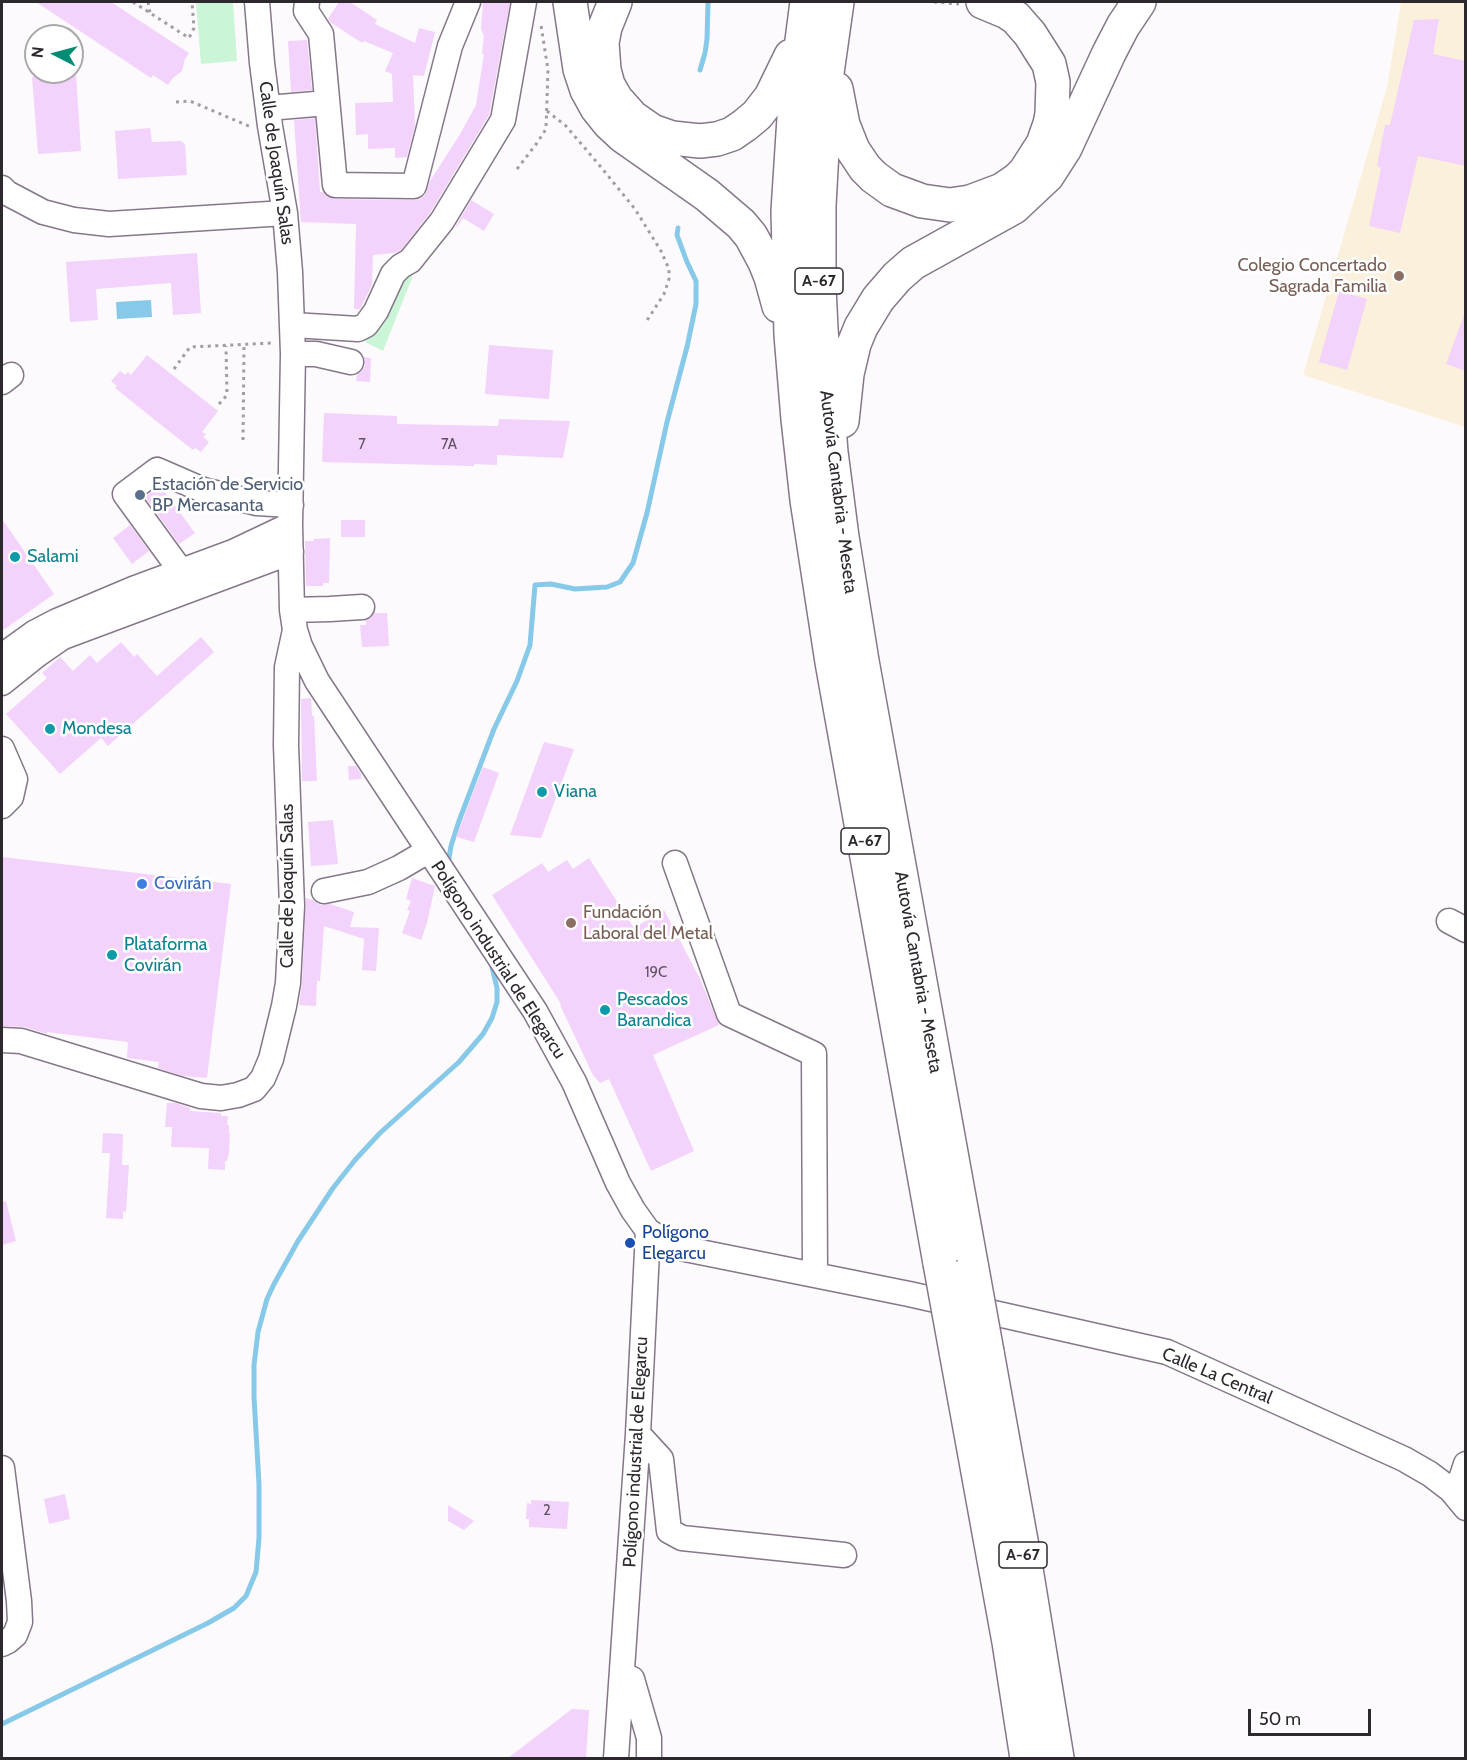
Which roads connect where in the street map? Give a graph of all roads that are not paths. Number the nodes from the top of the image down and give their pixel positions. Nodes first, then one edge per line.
1 (257, 2) edge
2 (306, 2) edge
3 (468, 2) edge
4 (570, 2) edge
5 (615, 2) edge
6 (983, 2) edge
7 (1139, 2) edge
8 (532, 10) edge
9 (820, 12) edge
10 (327, 103) junction
11 (269, 117) junction
12 (2, 188) edge
13 (285, 213) junction
14 (293, 341) junction
15 (351, 362) dead end
16 (798, 419) junction
17 (290, 515) junction
18 (842, 537) junction
19 (291, 552) junction
20 (181, 571) junction
21 (362, 607) dead end
22 (293, 620) junction
23 (2, 656) edge
24 (2, 683) edge
25 (2, 749) edge
26 (2, 806) edge
27 (428, 851) junction
28 (675, 863) dead end
29 (324, 891) dead end
30 (2, 1040) edge
31 (648, 1231) junction
32 (815, 1275) junction
33 (909, 1294) joint
34 (971, 1351) junction
35 (638, 1434) junction
36 (1466, 1464) edge
37 (2, 1468) edge
38 (1458, 1499) edge
39 (844, 1555) dead end
40 (2, 1644) edge
41 (622, 1674) junction
42 (616, 1758) edge
43 (650, 1758) edge
44 (1025, 1758) edge
45 (1057, 1758) edge

1 - 11 street, Calle de Joaquín Salas
2 - 10 street
3 - 10 street
4 - 16 highway
5 - 9 highway
6 - 9 highway
7 - 18 highway
8 - 14 street
9 - 16 highway, Autovía Cantabria - Meseta / A-67
9 - 18 highway, Autovía Cantabria - Meseta / A-67
10 - 11 street
11 - 13 street, Calle de Joaquín Salas
12 - 13 street
13 - 14 street, Calle de Joaquín Salas
14 - 15 street
14 - 17 street, Calle de Joaquín Salas
16 - 34 highway, Autovía Cantabria - Meseta / A-67, bridge
17 - 19 street, Calle de Joaquín Salas
17 - 20 street
17 - 20 street
18 - 34 highway, Autovía Cantabria - Meseta / A-67, bridge
19 - 22 street, Calle de Joaquín Salas
19 - 24 street
20 - 23 street
21 - 22 street
22 - 27 street, Calle de Joaquín Salas
22 - 30 street, Calle de Joaquín Salas
25 - 26 street
27 - 29 street, Calle de Joaquín Salas
27 - 31 street, Polígono industrial de Elegarcu
28 - 32 street
31 - 32 street, Polígono industrial de Elegarcu
31 - 35 street, Polígono industrial de Elegarcu
32 - 33 street, Polígono industrial de Elegarcu
33 - 38 street, Calle La Central
34 - 44 highway, Autovía Cantabria - Meseta / A-67
34 - 45 highway, Autovía Cantabria - Meseta / A-67
35 - 39 street, Polígono industrial de Elegarcu
35 - 41 street, Polígono industrial de Elegarcu
36 - 38 street
37 - 40 street
41 - 42 street, Polígono industrial de Elegarcu
41 - 43 street

